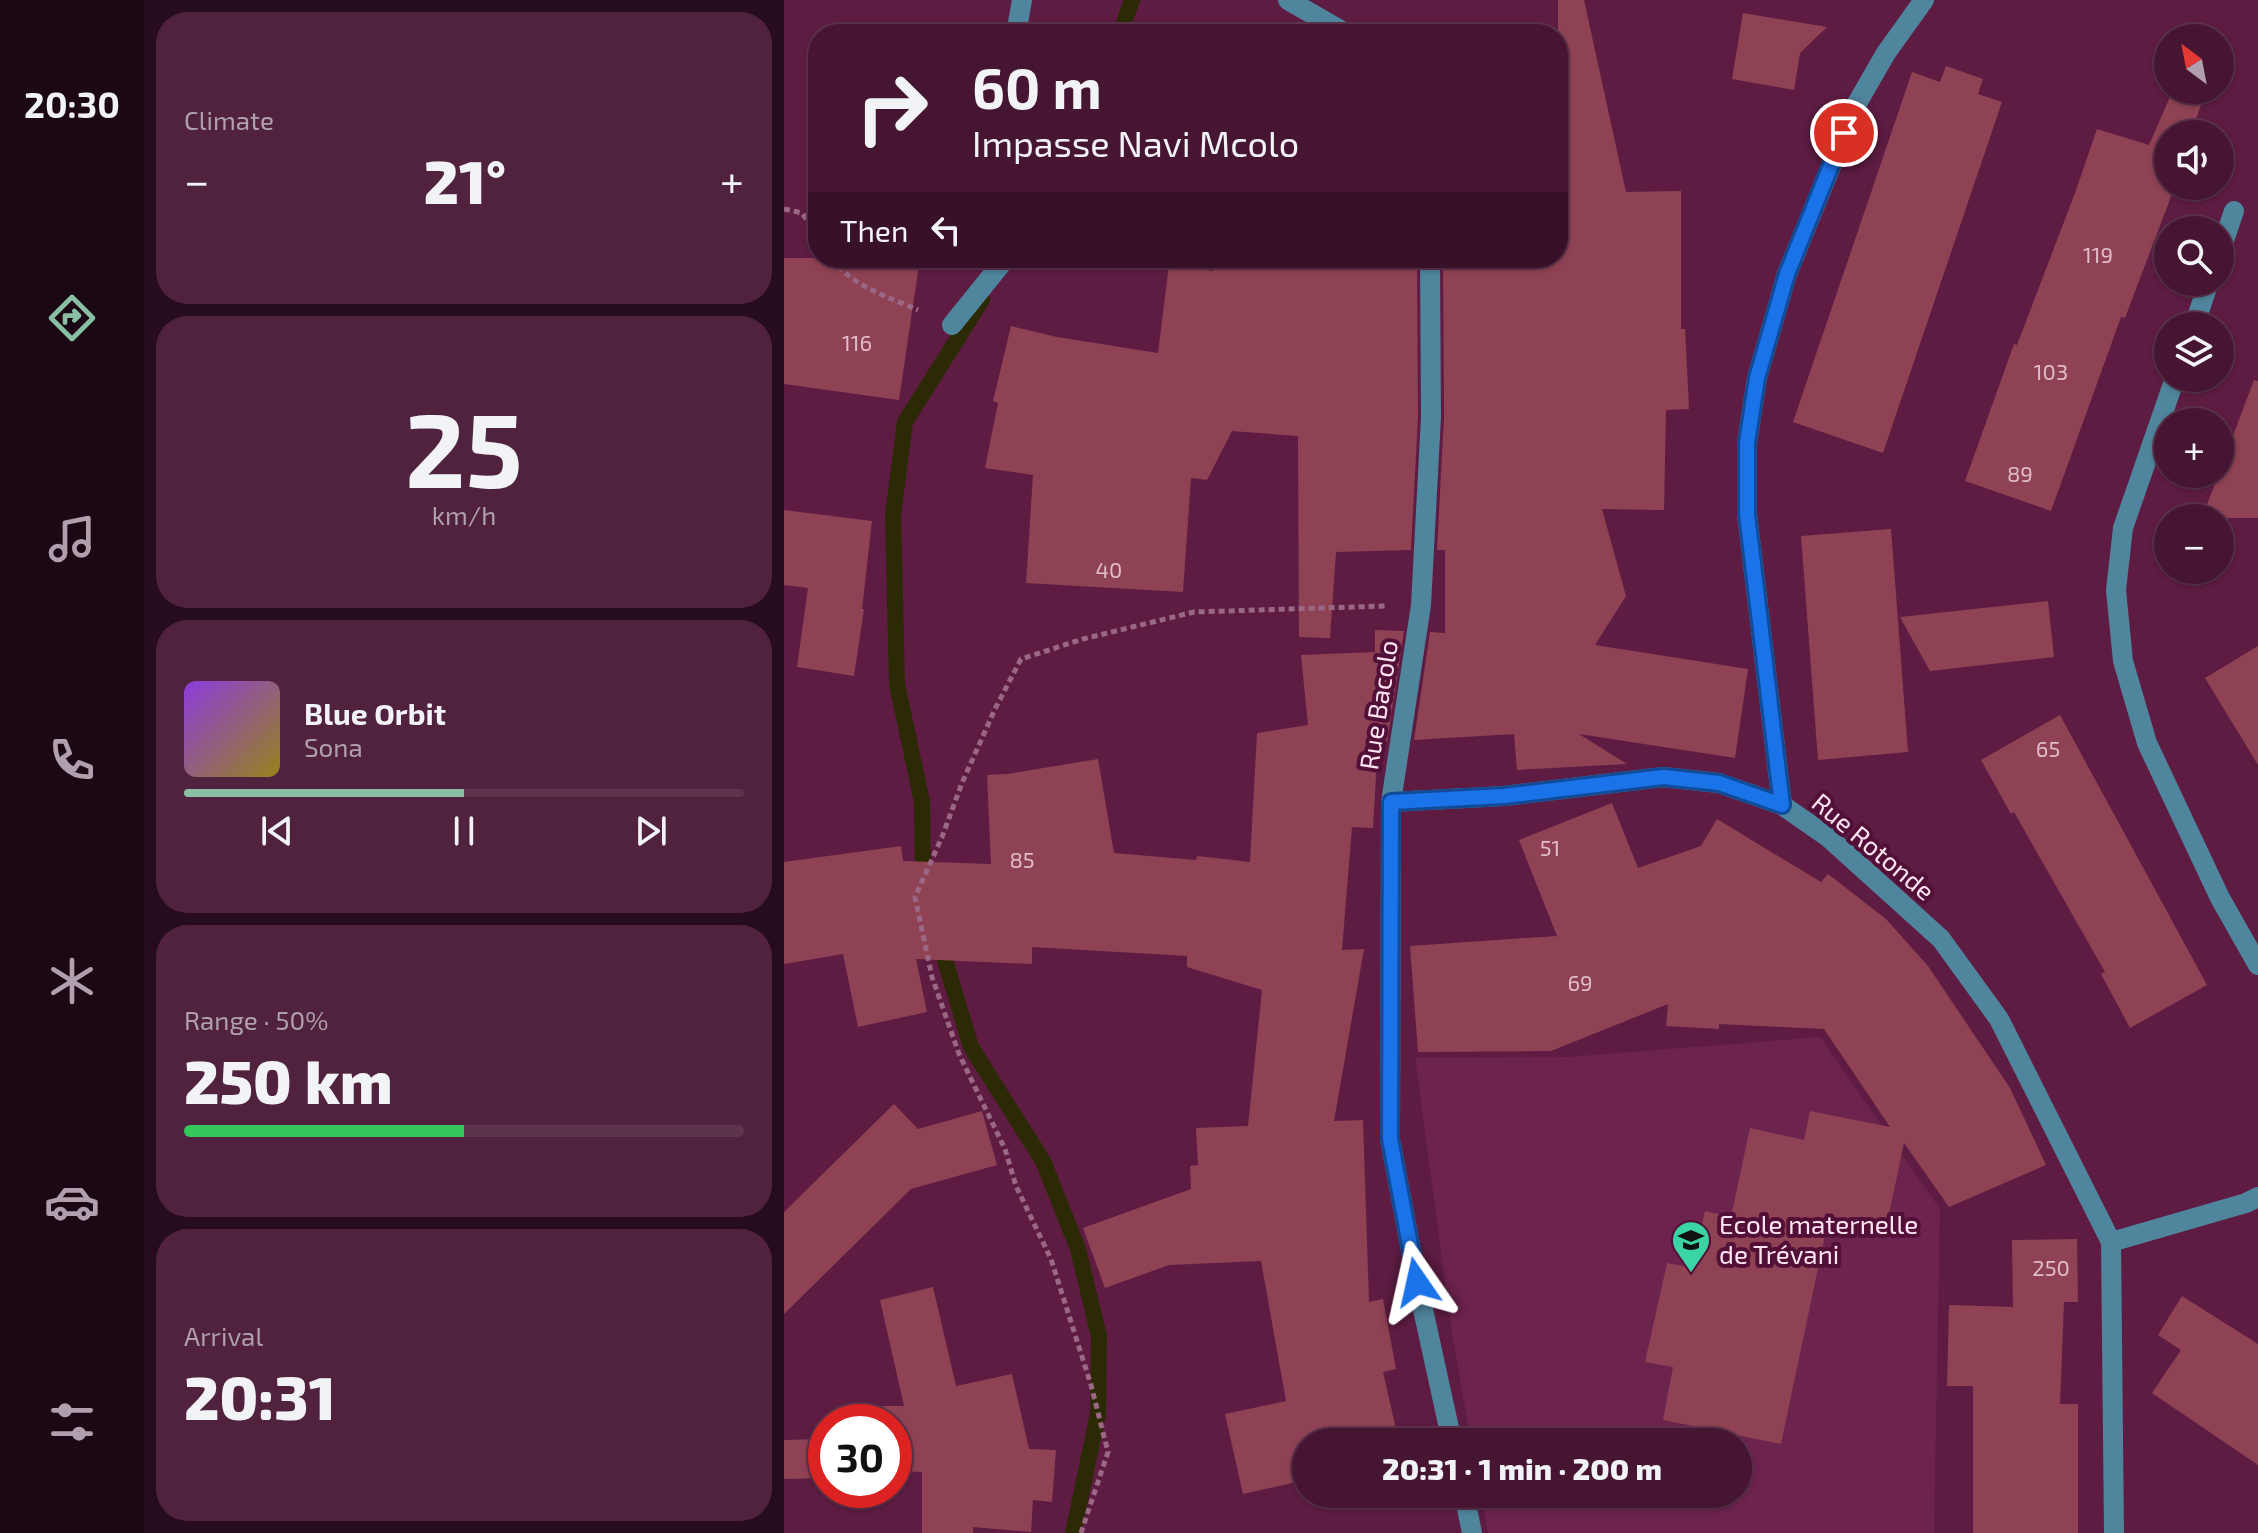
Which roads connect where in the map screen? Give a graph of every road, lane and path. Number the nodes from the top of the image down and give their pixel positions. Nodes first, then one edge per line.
1 (1022, 0) edge
2 (1288, 0) edge
3 (1924, 0) edge
4 (1018, 24) edge
5 (1330, 24) edge
6 (784, 209) edge
7 (2234, 211) dead end
8 (2232, 216) edge
9 (808, 222) edge
10 (839, 268) edge
11 (998, 268) edge
12 (1430, 268) edge
13 (952, 325) joint
14 (2170, 392) edge
15 (1421, 605) junction
16 (1391, 802) junction
17 (1782, 805) junction
18 (2258, 965) edge
19 (2258, 1197) edge
20 (2111, 1242) junction
21 (1449, 1428) edge
22 (1467, 1508) edge
23 (1081, 1533) edge
24 (1472, 1533) edge
25 (2114, 1533) edge

1 - 4 street
2 - 5 street
3 - 17 street, Rue Rotonde
6 - 9 path
7 - 8 street
10 - 13 path
11 - 13 street
12 - 15 street, Rue Bacolo
14 - 18 street
15 - 16 street, Rue Bacolo
15 - 23 path
16 - 17 street
16 - 21 street, Rue Bacolo
17 - 20 street, Rue Rotonde
19 - 20 street
20 - 25 street, Rue Rotonde
22 - 24 street

